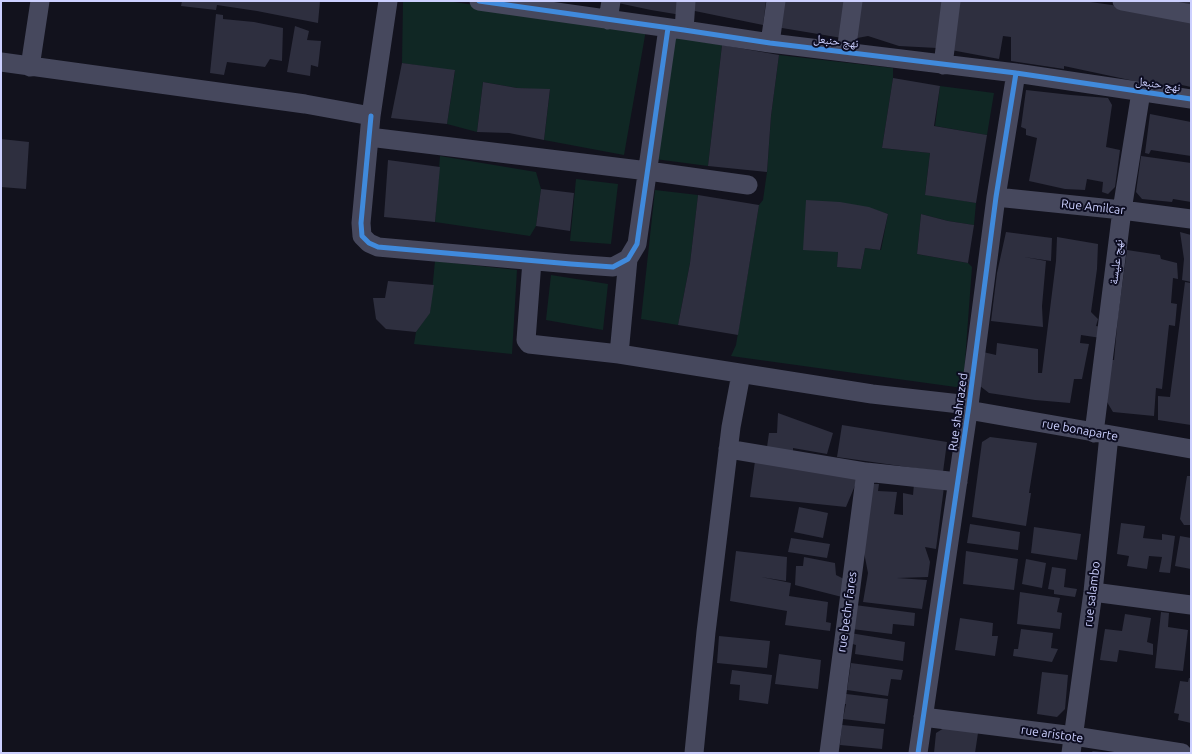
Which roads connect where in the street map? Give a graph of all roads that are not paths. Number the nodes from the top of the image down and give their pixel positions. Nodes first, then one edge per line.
1 (40, 1) edge
2 (388, 1) edge
3 (479, 1) edge
4 (611, 1) edge
5 (686, 1) edge
6 (776, 1) edge
7 (853, 1) edge
8 (951, 1) edge
9 (1122, 1) edge
10 (502, 3) edge
11 (1162, 5) edge
12 (1191, 14) edge
13 (608, 20) junction
14 (676, 29) junction
15 (770, 44) junction
16 (846, 52) junction
17 (1, 62) edge
18 (943, 65) junction
19 (30, 67) junction
20 (1016, 73) junction
21 (1141, 92) junction
22 (1191, 99) edge
23 (371, 116) junction
24 (369, 137) junction
25 (648, 171) junction
26 (748, 185) dead end
27 (996, 197) junction
28 (1122, 210) junction
29 (1191, 219) edge
30 (628, 259) junction
31 (532, 261) junction
32 (619, 354) junction
33 (741, 374) junction
34 (969, 408) junction
35 (1102, 434) junction
36 (728, 449) junction
37 (1191, 449) edge
38 (866, 472) junction
39 (958, 482) junction
40 (1093, 592) junction
41 (1191, 605) edge
42 (923, 717) junction
43 (1072, 745) edge
44 (694, 753) edge
45 (829, 753) edge
46 (918, 753) edge
47 (1182, 753) edge

1 - 19 street
2 - 23 street
3 - 10 street, نهج حنبعل
4 - 13 street
5 - 14 street
6 - 15 street
7 - 16 street
8 - 18 street
9 - 11 street
10 - 13 street, نهج حنبعل
11 - 12 street
13 - 14 street, نهج حنبعل
14 - 15 street, نهج حنبعل
14 - 25 street
15 - 16 street, نهج حنبعل
16 - 18 street, نهج حنبعل
17 - 19 street
18 - 20 street, نهج حنبعل
19 - 23 street
20 - 21 street, نهج حنبعل
20 - 27 street, Rue shahrazed
21 - 22 street, نهج حنبعل
21 - 28 street, نهج عليسة
23 - 24 street
24 - 25 street
24 - 31 street
25 - 26 street
25 - 30 street
27 - 28 street, Rue Amilcar
27 - 34 street, Rue shahrazed
28 - 29 street, Rue Amilcar
28 - 35 street, نهج عليسة
30 - 31 street
30 - 32 street
31 - 32 street, rue bonaparte
32 - 33 street, rue bonaparte
33 - 34 street, rue bonaparte
33 - 36 street
34 - 35 street, rue bonaparte
34 - 39 street, Rue shahrazed
35 - 37 street, rue bonaparte
35 - 40 street, rue salambo
36 - 38 street
36 - 44 street
38 - 39 street
38 - 45 street, rue bechr fares
39 - 42 street, Rue shahrazed
40 - 41 street
40 - 43 street, rue salambo
42 - 43 street, rue aristote
42 - 46 street, Rue shahrazed
43 - 47 street, rue aristote

